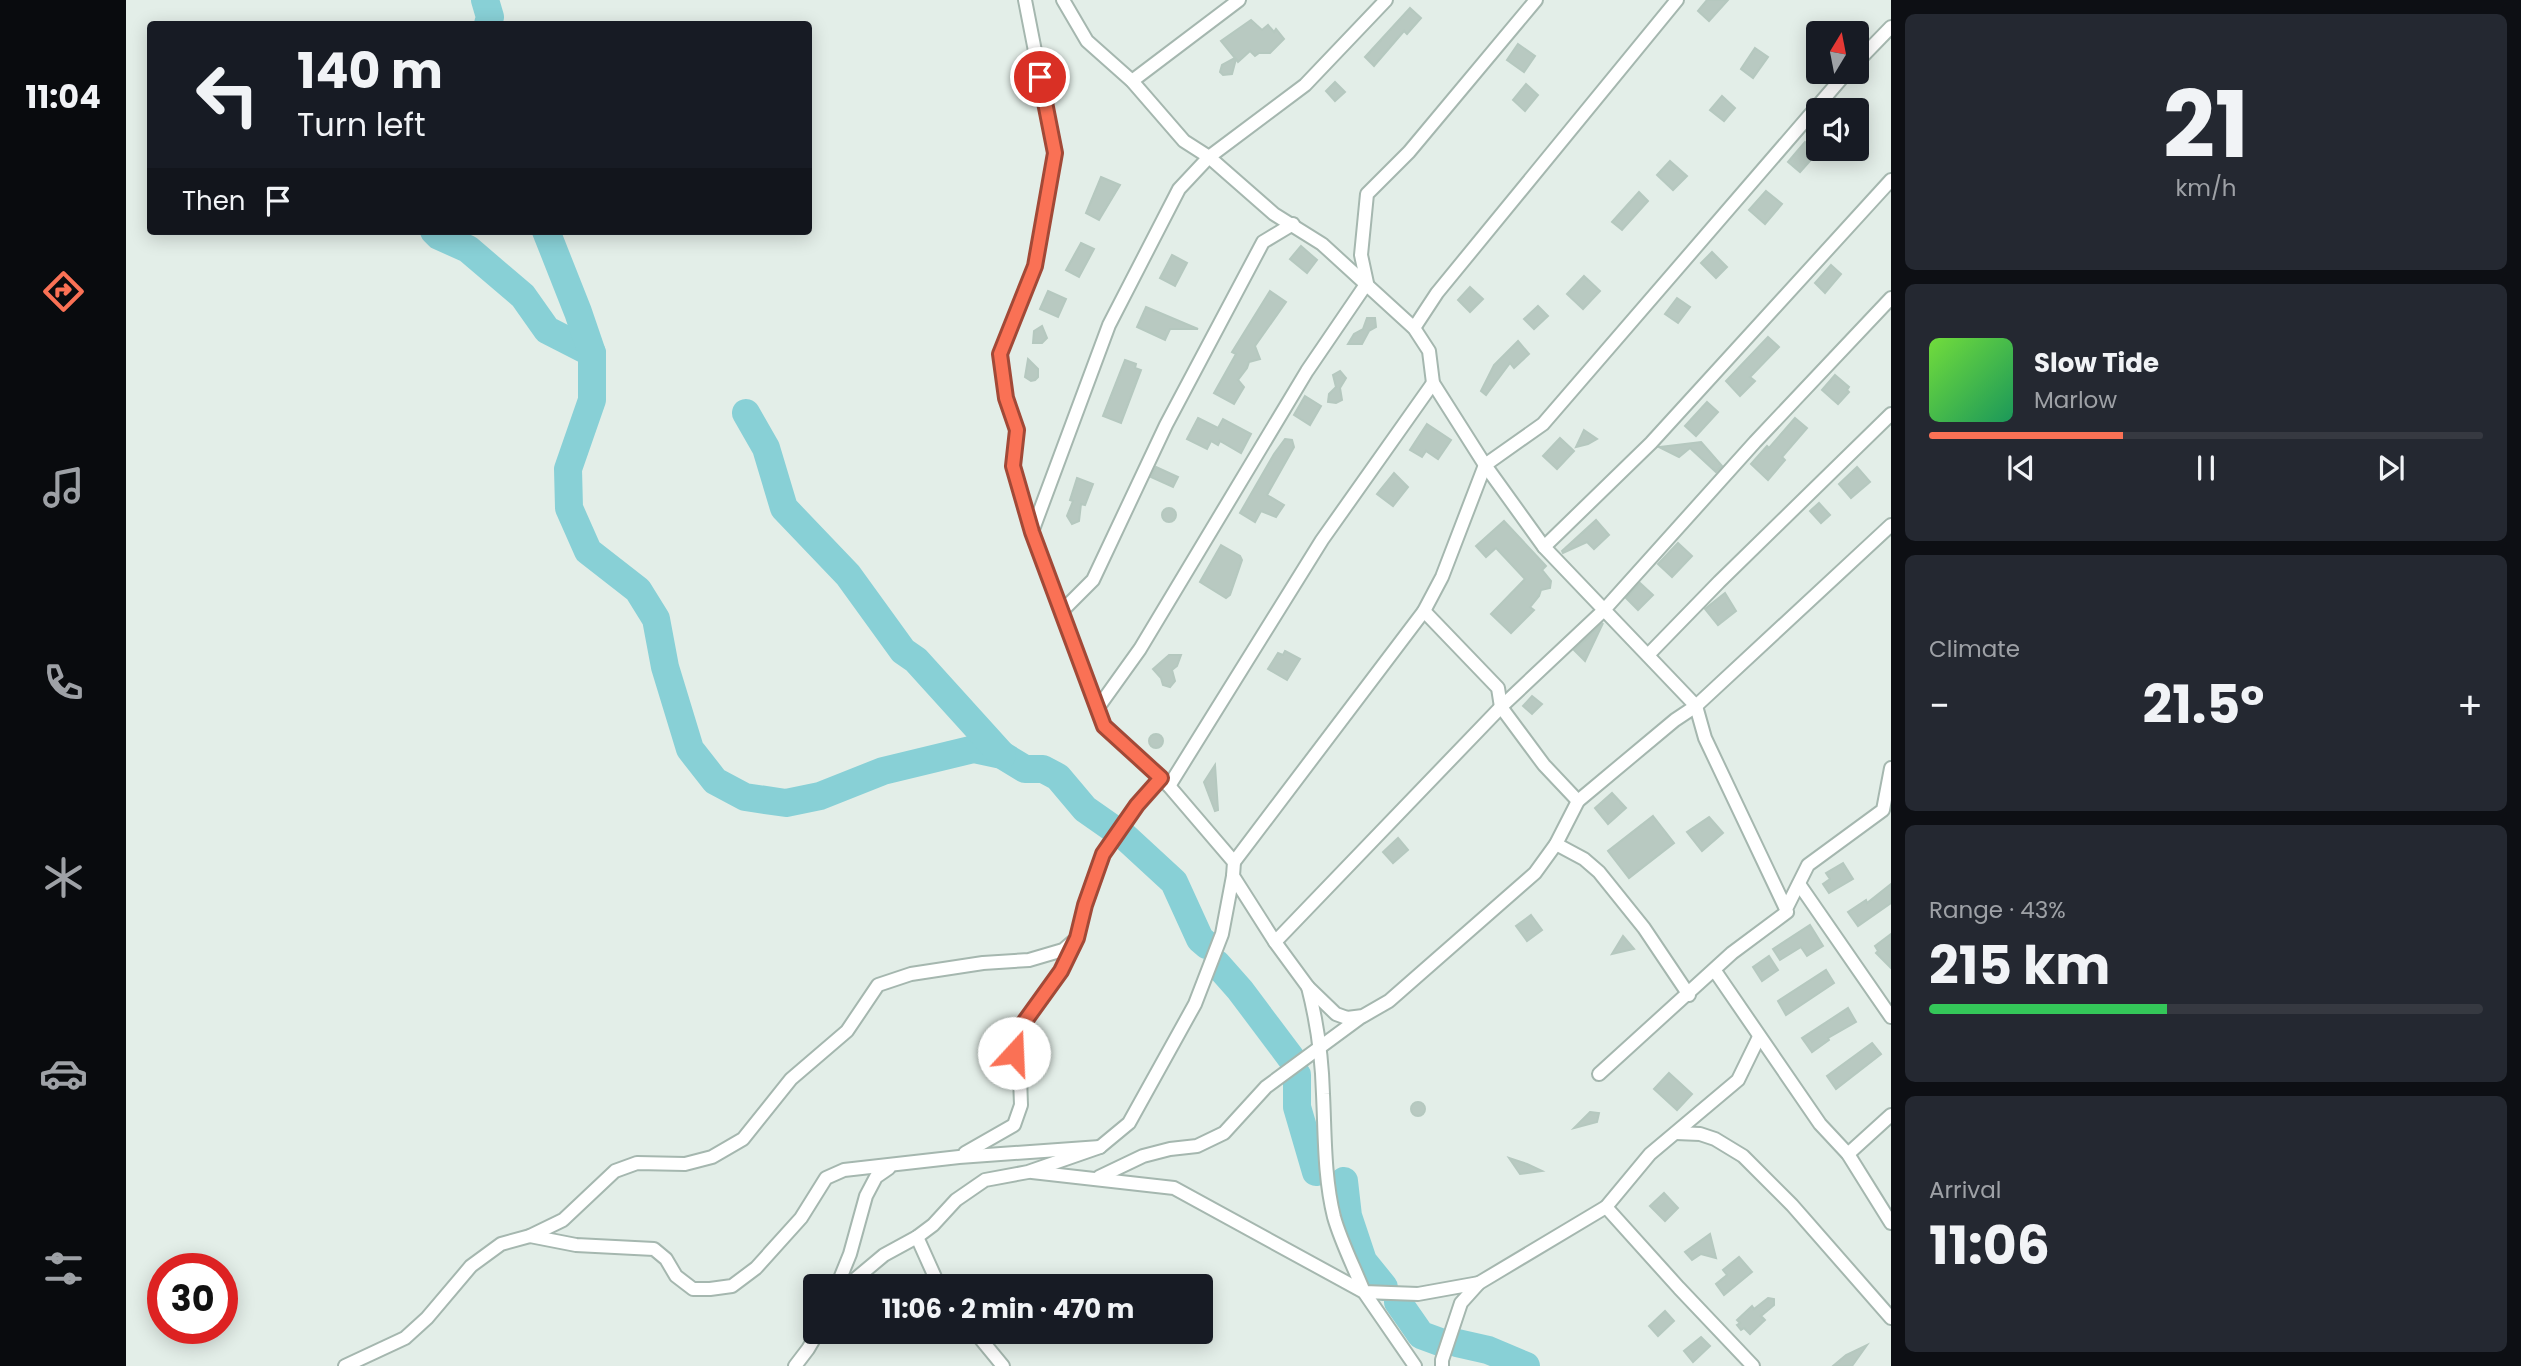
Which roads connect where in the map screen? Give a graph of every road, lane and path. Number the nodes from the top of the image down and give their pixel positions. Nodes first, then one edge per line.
1 (1025, 0) edge
2 (1063, 0) edge
3 (1239, 0) edge
4 (1386, 0) edge
5 (1536, 0) edge
6 (1677, 0) edge
7 (1891, 27) edge
8 (1869, 50) edge
9 (1132, 81) junction
10 (1837, 84) edge
11 (1209, 157) junction
12 (1891, 180) edge
13 (1293, 225) junction
14 (1367, 283) junction
15 (1891, 298) edge
16 (1414, 328) junction
17 (1433, 383) junction
18 (1891, 414) edge
19 (1485, 465) junction
20 (1891, 525) edge
21 (1032, 532) junction
22 (1544, 547) junction
23 (1604, 610) junction
24 (1062, 611) junction
25 (1424, 611) junction
26 (1648, 655) junction
27 (1696, 706) junction
28 (1501, 707) junction
29 (1097, 709) junction
30 (1891, 768) edge
31 (1165, 782) junction
32 (1578, 801) junction
33 (1887, 815) edge
34 (1556, 844) junction
35 (1234, 862) junction
36 (1233, 876) junction
37 (1800, 884) junction
38 (1786, 909) junction
39 (1077, 938) junction
40 (1275, 942) junction
41 (1715, 971) junction
42 (1308, 987) junction
43 (1689, 995) junction
44 (1363, 1016) junction
45 (1891, 1017) edge
46 (1759, 1037) junction
47 (1320, 1046) junction
48 (1599, 1073) dead end
49 (1891, 1115) edge
50 (1676, 1133) junction
51 (1100, 1147) junction
52 (1848, 1154) junction
53 (959, 1157) junction
54 (892, 1165) junction
55 (1028, 1172) junction
56 (1096, 1178) junction
57 (1606, 1207) junction
58 (1891, 1223) edge
59 (530, 1236) junction
60 (918, 1237) junction
61 (841, 1274) edge
62 (861, 1274) edge
63 (934, 1274) edge
64 (1479, 1283) junction
65 (1364, 1292) junction
66 (1891, 1318) edge
67 (810, 1344) edge
68 (985, 1344) edge
69 (345, 1366) edge
70 (795, 1366) edge
71 (1003, 1366) edge
72 (1415, 1366) edge
73 (1443, 1366) edge
74 (1753, 1366) edge

1 - 21 street
2 - 9 street
3 - 9 street
4 - 11 street
5 - 14 street
6 - 16 street
7 - 8 street
9 - 11 street
10 - 19 street
11 - 13 street
11 - 21 street
12 - 22 street
13 - 14 street
13 - 24 street
14 - 16 street
14 - 29 street
15 - 23 street
16 - 17 street
17 - 19 street
17 - 31 street
18 - 26 street
19 - 22 street
19 - 25 street
20 - 27 street
21 - 24 street
22 - 23 street
23 - 26 street
23 - 28 street
24 - 29 street
25 - 28 street
25 - 35 street
26 - 27 street
27 - 32 street
27 - 38 street
28 - 32 street
28 - 40 street
29 - 31 street
30 - 33 street
31 - 35 street
31 - 39 street
32 - 34 street
33 - 37 street
34 - 43 street
34 - 44 street
35 - 36 street
36 - 40 street
36 - 51 street
37 - 38 street
37 - 45 street
38 - 41 street
39 - 53 street
39 - 59 street
40 - 42 street
41 - 43 street
41 - 46 street
42 - 44 street
42 - 47 street
43 - 48 street
44 - 47 street
46 - 50 street
46 - 52 street
47 - 56 street
47 - 65 street
49 - 52 street
50 - 57 street
50 - 66 street
51 - 53 street
51 - 55 street
52 - 58 street
53 - 54 street
54 - 59 street
54 - 61 street
55 - 56 street
55 - 60 street
56 - 65 street
57 - 64 street
57 - 74 street
59 - 69 street
60 - 62 street
60 - 63 street
64 - 65 street
64 - 73 street
65 - 72 street
67 - 70 street
68 - 71 street

